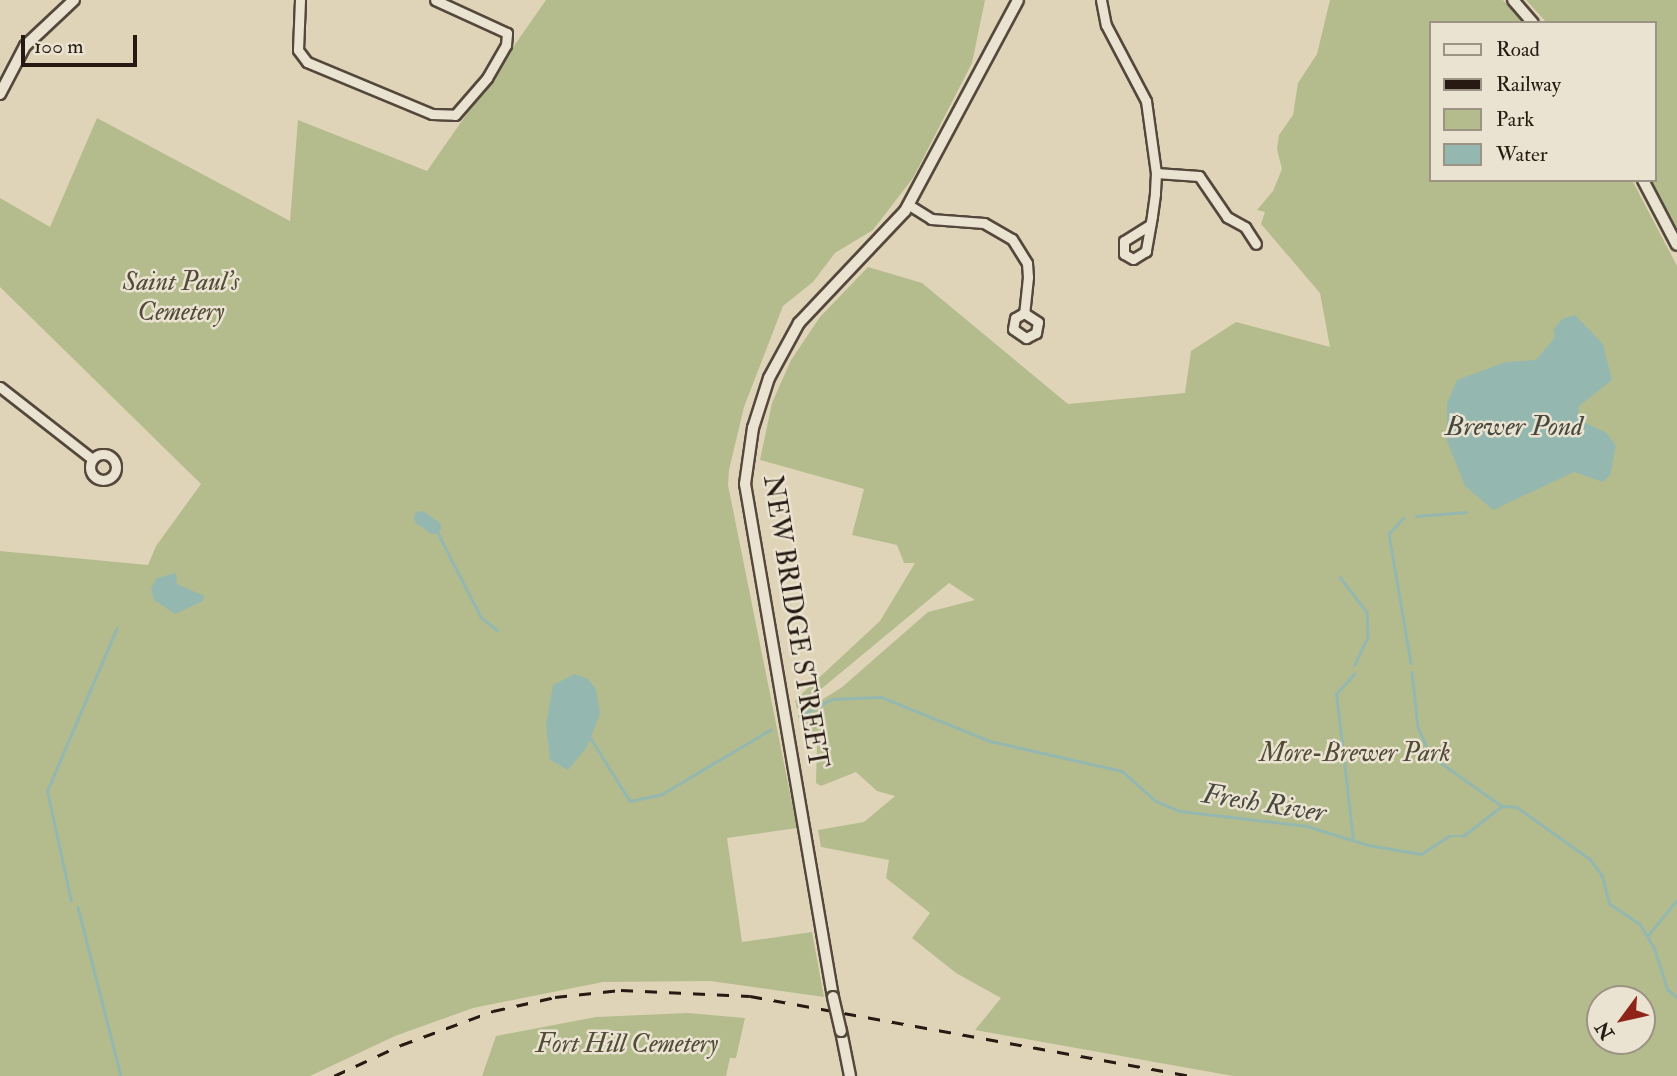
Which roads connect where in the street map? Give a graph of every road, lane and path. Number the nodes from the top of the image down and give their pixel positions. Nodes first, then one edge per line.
1 (74, 0) edge
2 (300, 0) edge
3 (435, 0) edge
4 (1018, 0) edge
5 (1101, 0) edge
6 (1513, 0) edge
7 (1531, 21) edge
8 (0, 94) edge
9 (1156, 173) junction
10 (1644, 182) edge
11 (909, 205) junction
12 (1150, 225) dead end
13 (1256, 244) dead end
14 (1677, 245) edge
15 (1024, 313) dead end
16 (0, 387) edge
17 (92, 459) dead end
18 (850, 1076) edge

1 - 8 street
2 - 3 street
4 - 11 street, NEW BRIDGE STREET
5 - 9 street
6 - 7 street
9 - 12 street
9 - 13 street
10 - 14 street
11 - 15 street
11 - 18 street, NEW BRIDGE STREET, bridge
16 - 17 street

